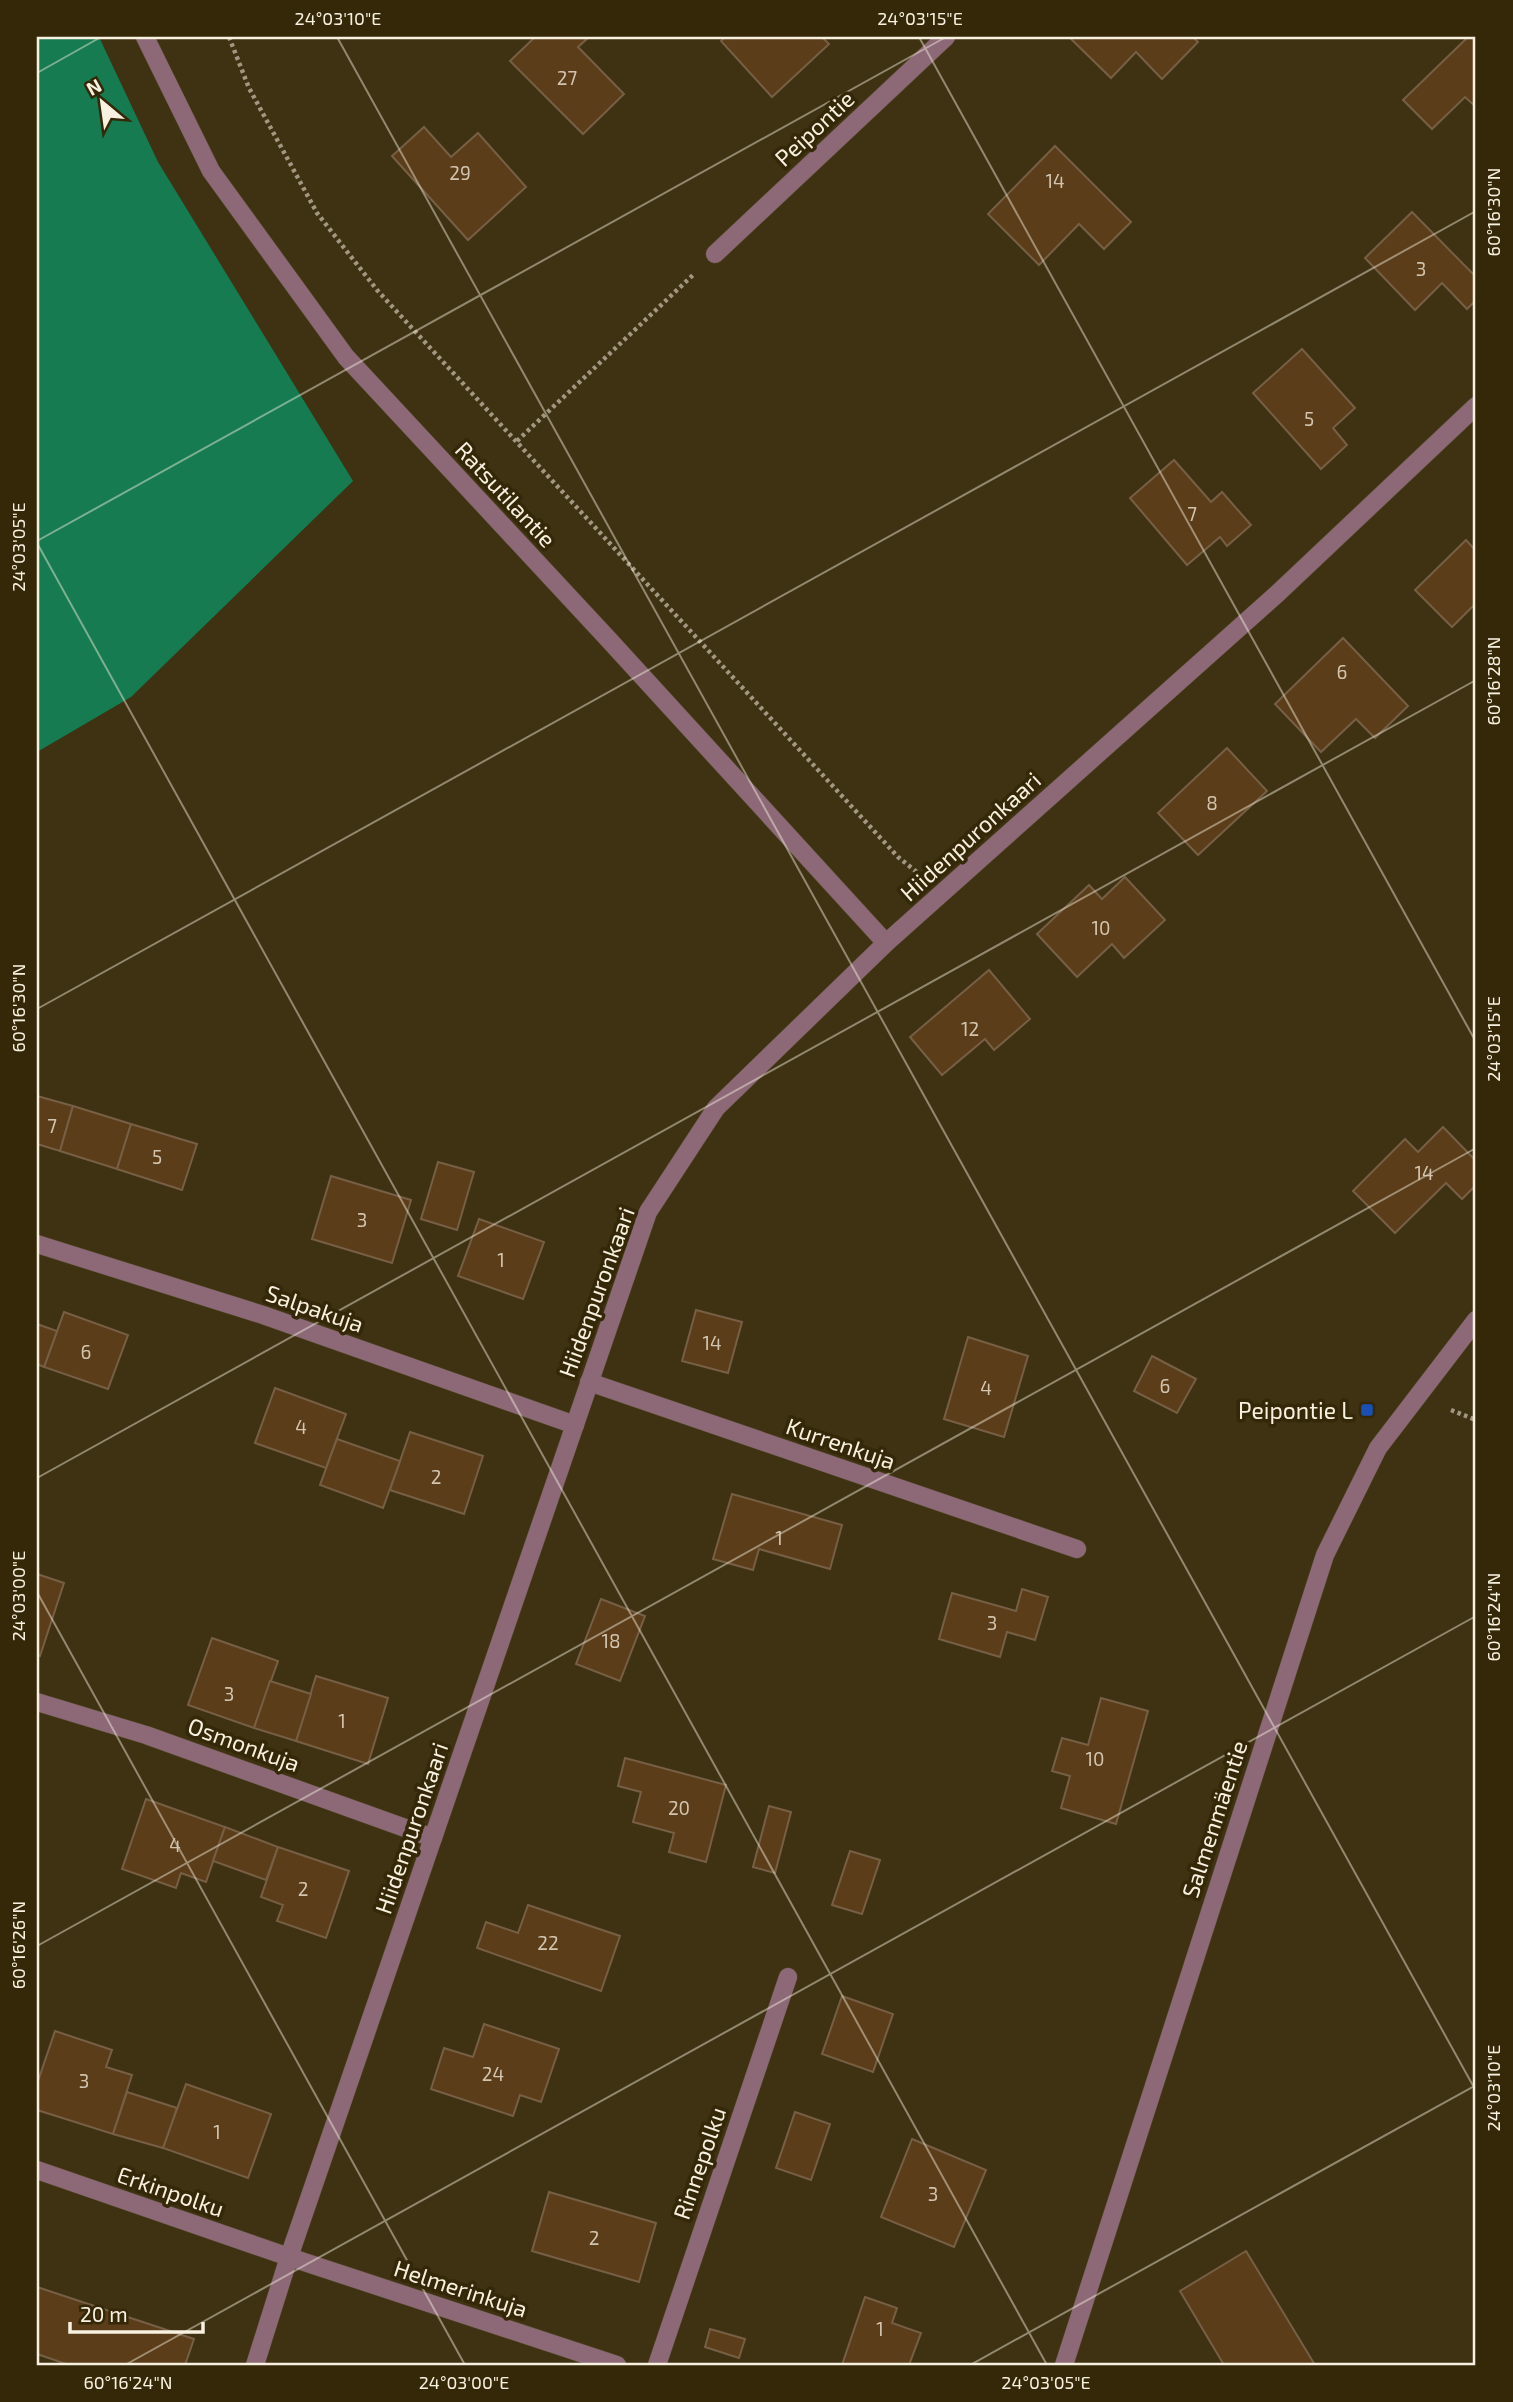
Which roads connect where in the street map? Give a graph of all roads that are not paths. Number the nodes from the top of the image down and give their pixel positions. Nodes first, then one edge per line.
1 (145, 37) edge
2 (946, 37) edge
3 (715, 254) road end
4 (1476, 406) edge
5 (886, 943) junction
6 (37, 1244) edge
7 (1476, 1320) edge
8 (589, 1382) junction
9 (575, 1425) junction
10 (1077, 1549) dead end
11 (37, 1702) edge
12 (433, 1838) junction
13 (788, 1977) dead end
14 (37, 2170) edge
15 (289, 2257) junction
16 (255, 2365) edge
17 (618, 2365) edge
18 (657, 2365) edge
19 (1064, 2365) edge

1 - 5 street, Ratsutilantie
2 - 3 street, Peipontie
4 - 5 street, Hiidenpuronkaari
5 - 8 street, Hiidenpuronkaari
6 - 9 street, Salpakuja
7 - 19 street, Salmenmäentie
8 - 9 street, Hiidenpuronkaari
8 - 10 street, Kurrenkuja
9 - 12 street, Hiidenpuronkaari
11 - 12 street, Osmonkuja
12 - 15 street, Hiidenpuronkaari
13 - 18 street, Rinnepolku
14 - 15 street, Erkinpolku
15 - 16 street, Hiidenpuronkaari
15 - 17 street, Helmerinkuja

